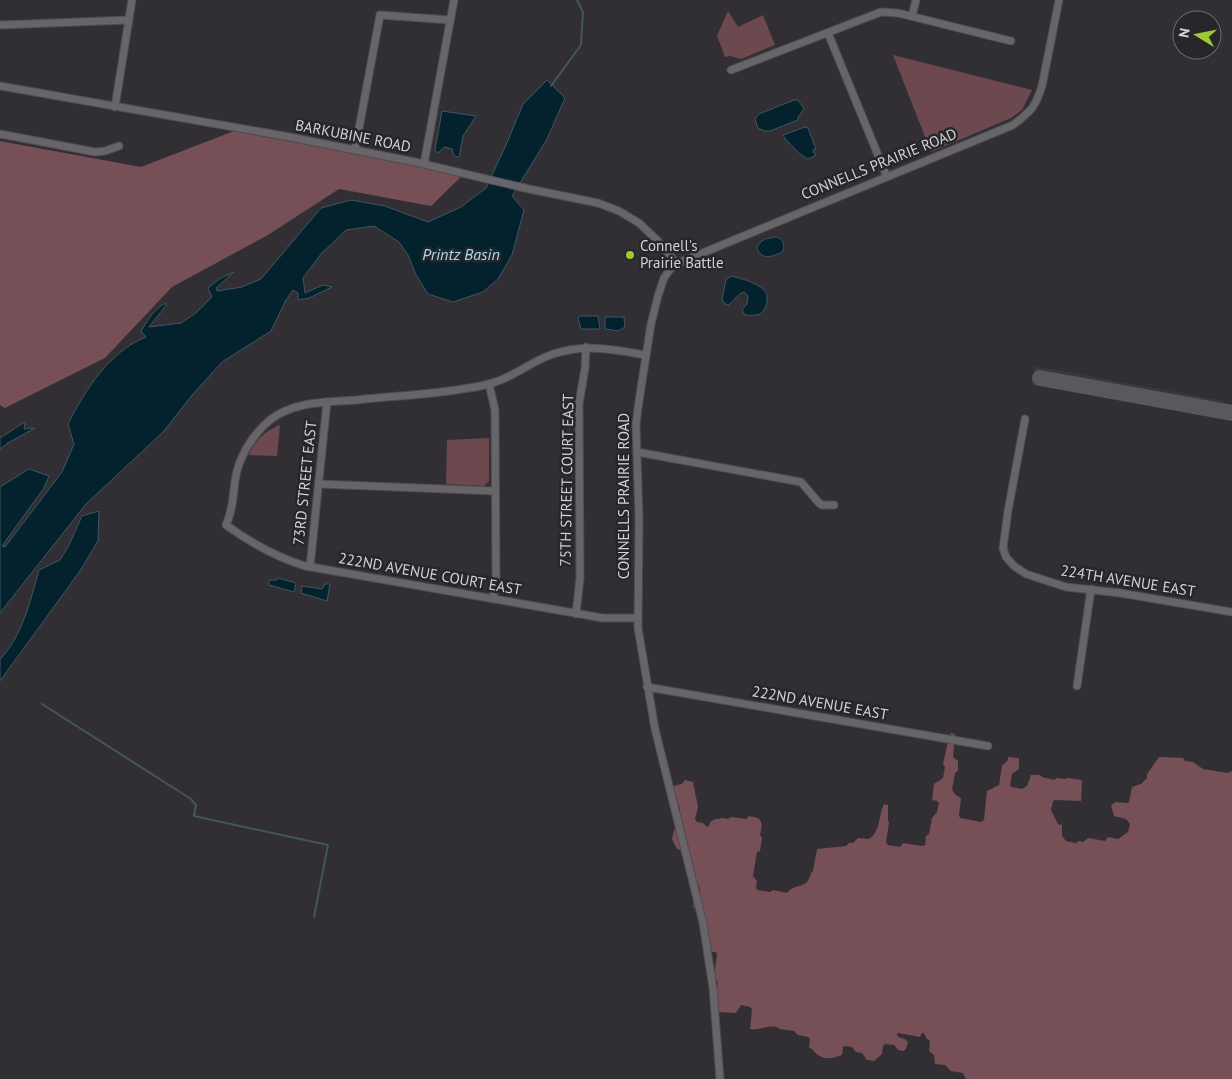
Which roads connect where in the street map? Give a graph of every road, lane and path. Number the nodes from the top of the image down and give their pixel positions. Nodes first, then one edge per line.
1 (132, 0) edge
2 (454, 0) edge
3 (916, 0) edge
4 (1059, 0) edge
5 (912, 16) junction
6 (129, 20) junction
7 (450, 20) junction
8 (0, 24) edge
9 (828, 33) junction
10 (1011, 41) dead end
11 (731, 70) dead end
12 (0, 86) edge
13 (115, 107) junction
14 (0, 134) edge
15 (119, 146) dead end
16 (355, 150) junction
17 (424, 164) junction
18 (887, 177) junction
19 (677, 264) junction
20 (586, 347) junction
21 (646, 355) junction
22 (489, 384) junction
23 (327, 402) junction
24 (1024, 419) dead end
25 (637, 452) junction
26 (319, 484) junction
27 (495, 491) junction
28 (834, 505) dead end
29 (310, 567) junction
30 (1092, 589) junction
31 (493, 599) junction
32 (1232, 612) edge
33 (576, 614) junction
34 (638, 618) junction
35 (1077, 686) dead end
36 (647, 687) junction
37 (988, 746) dead end
38 (720, 1079) edge

1 - 6 street
2 - 7 street
3 - 5 street
4 - 18 street, CONNELLS PRAIRIE ROAD
5 - 9 street
5 - 10 street
6 - 8 street
6 - 13 street
7 - 16 street
7 - 17 street
9 - 11 street
9 - 18 street
12 - 13 street, BARKUBINE ROAD
13 - 16 street, BARKUBINE ROAD
14 - 15 street
16 - 17 street, BARKUBINE ROAD
17 - 19 street, BARKUBINE ROAD
18 - 19 street, CONNELLS PRAIRIE ROAD
19 - 21 street, CONNELLS PRAIRIE ROAD
20 - 21 street
20 - 22 street
20 - 33 street, 75TH STREET COURT EAST
21 - 25 street, CONNELLS PRAIRIE ROAD
22 - 23 street
22 - 27 street
23 - 26 street, 73RD STREET EAST
23 - 29 street, 222ND AVENUE COURT EAST
24 - 30 street, 224TH AVENUE EAST
25 - 28 street
25 - 34 street, CONNELLS PRAIRIE ROAD
26 - 27 street
26 - 29 street, 73RD STREET EAST
27 - 31 street
29 - 31 street, 222ND AVENUE COURT EAST
30 - 32 street, 224TH AVENUE EAST
30 - 35 street
31 - 33 street, 222ND AVENUE COURT EAST
33 - 34 street, 222ND AVENUE COURT EAST
34 - 36 street, CONNELLS PRAIRIE ROAD
36 - 37 street, 222ND AVENUE EAST
36 - 38 street, CONNELLS PRAIRIE ROAD

